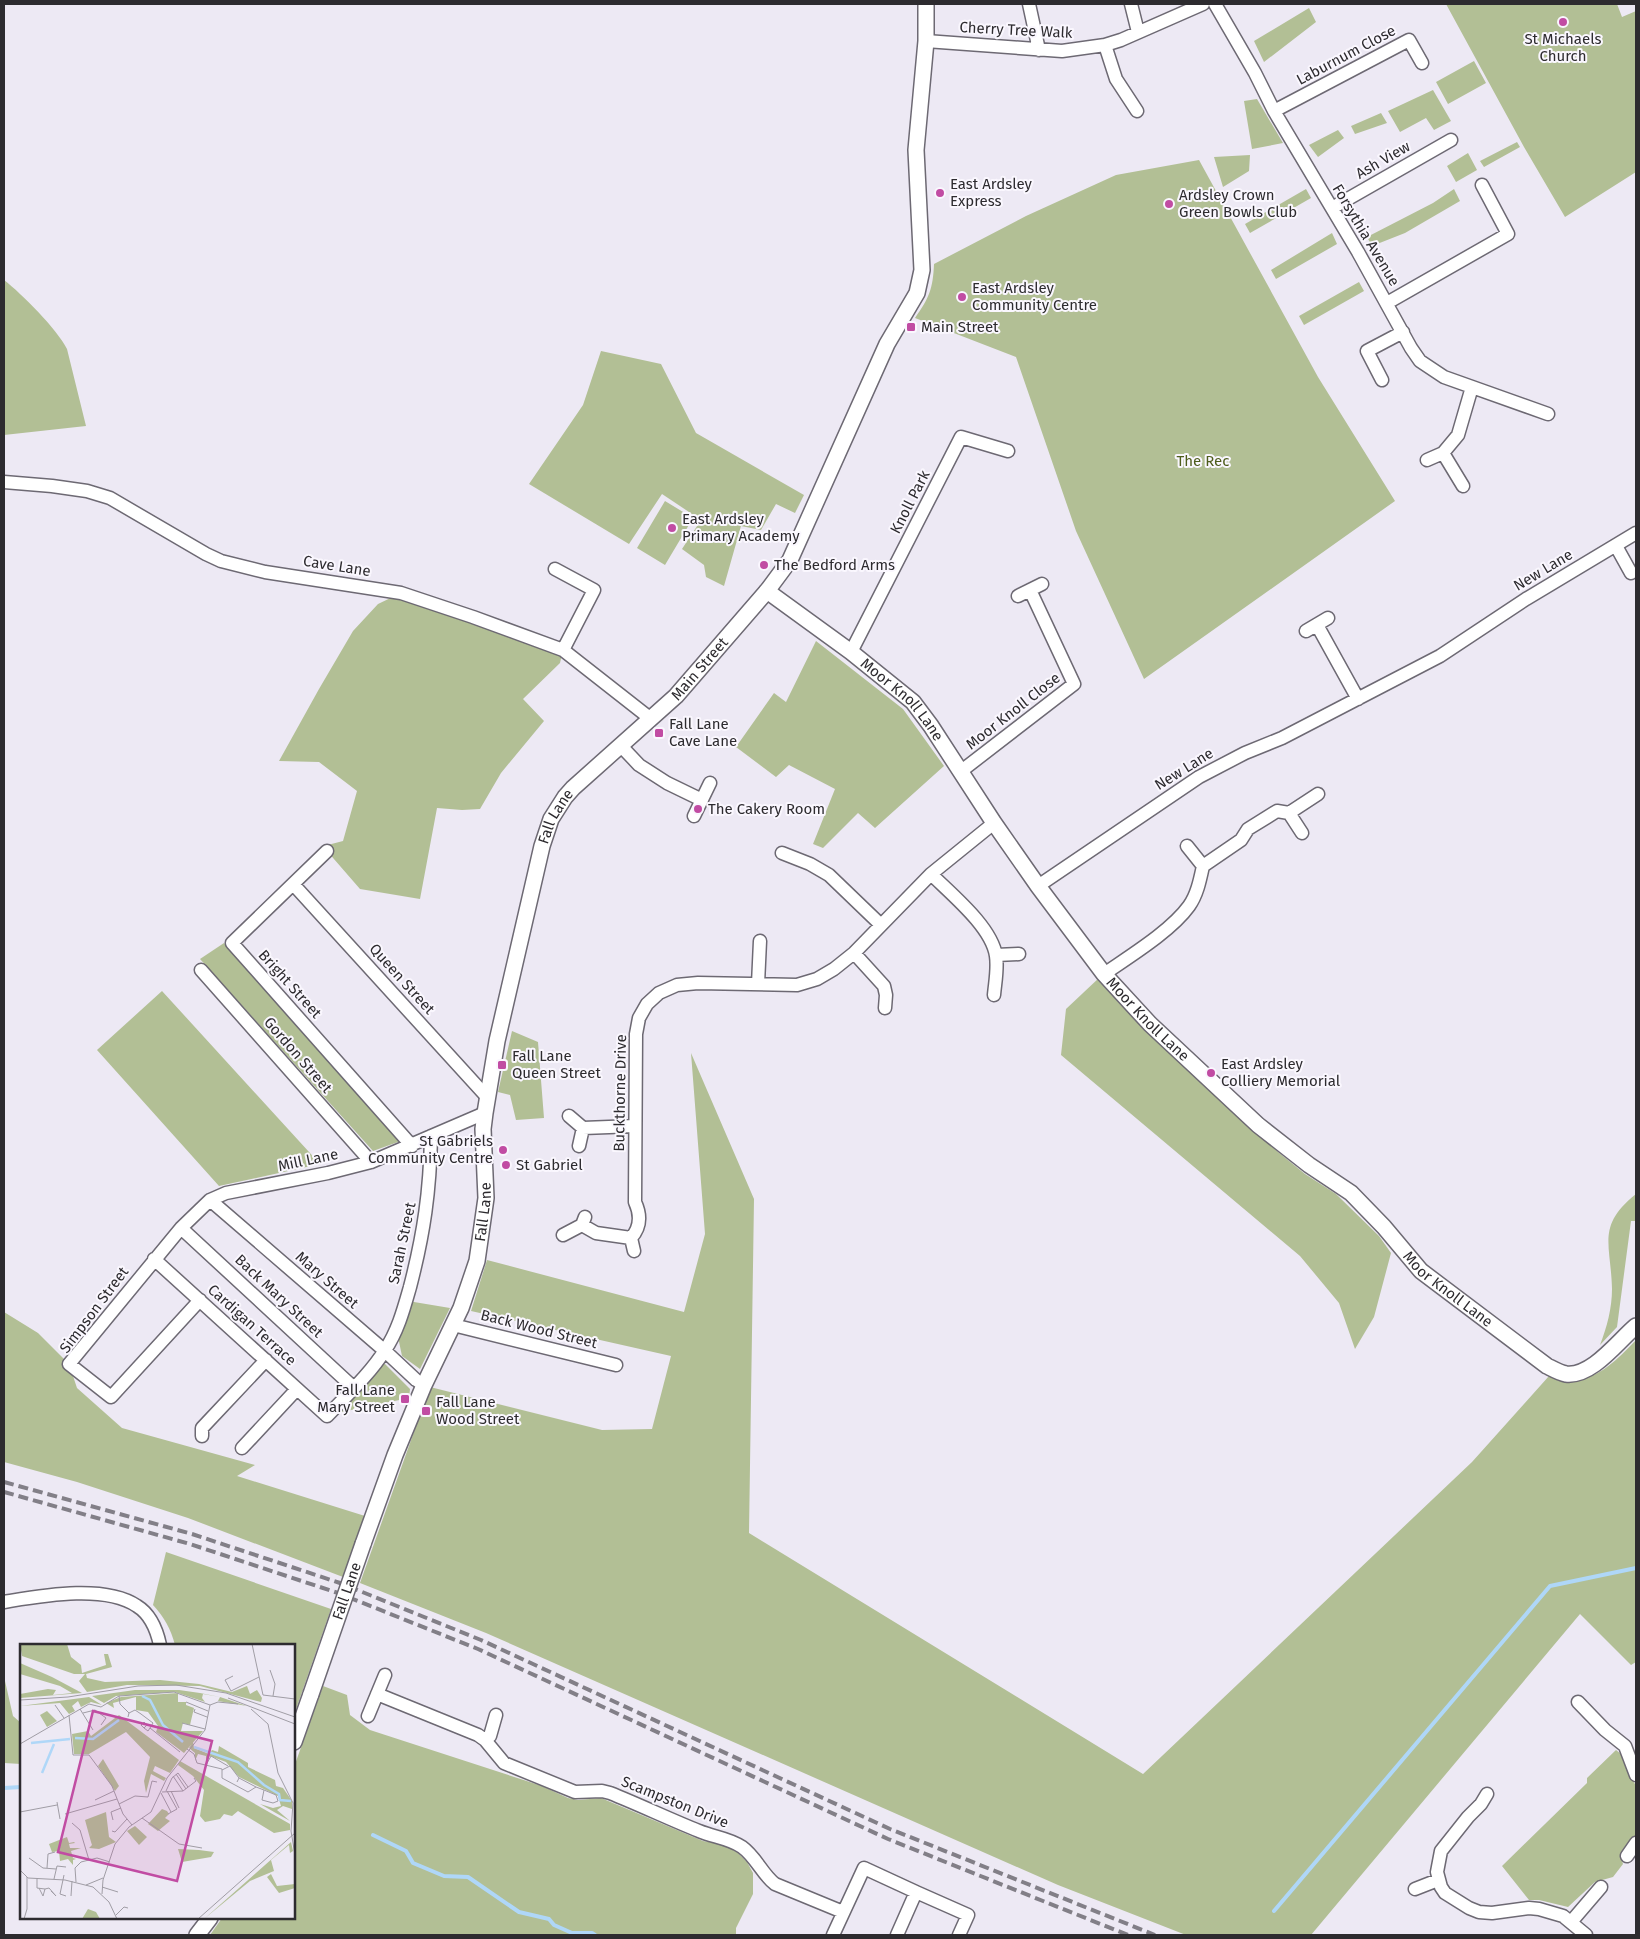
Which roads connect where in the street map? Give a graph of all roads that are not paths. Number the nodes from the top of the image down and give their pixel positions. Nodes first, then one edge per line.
1 (926, 4) edge
2 (1029, 4) edge
3 (1131, 4) edge
4 (1203, 4) edge
5 (1215, 4) edge
6 (1138, 32) junction
7 (926, 41) junction
8 (1104, 45) junction
9 (1039, 50) junction
10 (1422, 63) dead end
11 (1137, 110) dead end
12 (1274, 111) junction
13 (1451, 140) dead end
14 (1482, 185) dead end
15 (1332, 208) junction
16 (1387, 303) junction
17 (1403, 332) junction
18 (1382, 380) dead end
19 (1472, 387) junction
20 (1548, 414) dead end
21 (1008, 450) dead end
22 (1443, 454) junction
23 (1427, 460) dead end
24 (4, 482) edge
25 (1463, 486) dead end
26 (1636, 533) edge
27 (1616, 546) junction
28 (555, 569) dead end
29 (1631, 572) dead end
30 (1042, 584) dead end
31 (767, 590) junction
32 (1030, 590) junction
33 (1018, 596) dead end
34 (1317, 625) dead end
35 (563, 650) junction
36 (851, 652) junction
37 (1358, 699) junction
38 (651, 719) junction
39 (621, 746) junction
40 (960, 772) junction
41 (710, 783) dead end
42 (1318, 794) dead end
43 (702, 800) junction
44 (1289, 813) junction
45 (694, 816) dead end
46 (994, 823) junction
47 (1302, 833) dead end
48 (1188, 846) dead end
49 (327, 851) dead end
50 (782, 853) dead end
51 (1203, 866) junction
52 (931, 874) junction
53 (293, 884) junction
54 (1038, 886) junction
55 (881, 925) junction
56 (760, 941) dead end
57 (854, 953) junction
58 (1019, 954) dead end
59 (996, 955) junction
60 (201, 970) dead end
61 (1104, 974) junction
62 (758, 984) junction
63 (994, 995) dead end
64 (885, 1008) dead end
65 (487, 1097) junction
66 (485, 1113) junction
67 (569, 1116) dead end
68 (636, 1126) junction
69 (583, 1128) junction
70 (431, 1136) junction
71 (412, 1146) junction
72 (579, 1146) dead end
73 (371, 1162) junction
74 (210, 1200) junction
75 (181, 1228) junction
76 (563, 1235) dead end
77 (630, 1238) junction
78 (634, 1251) dead end
79 (154, 1259) junction
80 (200, 1300) junction
81 (453, 1325) junction
82 (1636, 1326) edge
83 (385, 1351) junction
84 (266, 1360) junction
85 (616, 1365) dead end
86 (424, 1384) junction
87 (354, 1388) junction
88 (298, 1389) junction
89 (327, 1416) joint
90 (202, 1436) dead end
91 (242, 1448) dead end
92 (4, 1602) edge
93 (160, 1644) edge
94 (385, 1675) dead end
95 (377, 1694) junction
96 (1578, 1702) dead end
97 (496, 1714) dead end
98 (368, 1716) dead end
99 (295, 1739) edge
100 (485, 1740) junction
101 (1636, 1775) edge
102 (1487, 1794) dead end
103 (1636, 1844) edge
104 (1627, 1856) dead end
105 (1438, 1880) junction
106 (1601, 1887) dead end
107 (1415, 1889) dead end
108 (916, 1892) junction
109 (843, 1912) junction
110 (209, 1919) edge
111 (1571, 1922) junction
112 (197, 1935) edge
113 (833, 1935) edge
114 (897, 1935) edge
115 (959, 1935) edge
116 (1586, 1935) edge

1 - 7 street, Main Street
2 - 9 street
3 - 6 street
4 - 6 street, Cherry Tree Walk
5 - 12 street, Forsythia Avenue
6 - 8 street, Cherry Tree Walk
7 - 9 street, Cherry Tree Walk
7 - 31 street, Main Street
8 - 9 street, Cherry Tree Walk
8 - 11 street
10 - 12 street, Laburnum Close
12 - 15 street, Forsythia Avenue
13 - 15 street, Ash View
14 - 16 street
15 - 16 street, Forsythia Avenue
16 - 17 street, Forsythia Avenue
17 - 18 street
17 - 19 street, Forsythia Avenue
19 - 20 street, Forsythia Avenue
19 - 22 street
21 - 36 street, Knoll Park
22 - 23 street
22 - 25 street
24 - 35 street, Cave Lane
26 - 27 street, New Lane
27 - 29 street
27 - 37 street, New Lane
28 - 35 street
30 - 32 street
31 - 36 street, Moor Knoll Lane
31 - 38 street, Main Street
32 - 33 street
32 - 40 street, Moor Knoll Close
34 - 37 street
35 - 38 street, Cave Lane
36 - 40 street, Moor Knoll Lane
37 - 54 street, New Lane
38 - 39 street, Fall Lane
39 - 43 street
39 - 65 street, Fall Lane
40 - 46 street, Moor Knoll Lane
41 - 43 street
42 - 44 street
43 - 45 street
44 - 47 street
44 - 51 street
46 - 52 street, Buckthorne Drive
46 - 54 street, Moor Knoll Lane
48 - 51 street
49 - 53 street, Bright Street
50 - 55 street
51 - 61 street
52 - 55 street, Buckthorne Drive
52 - 59 street
53 - 65 street, Queen Street
53 - 71 street, Bright Street
54 - 61 street, Moor Knoll Lane
55 - 57 street, Buckthorne Drive
56 - 62 street
57 - 62 street, Buckthorne Drive
57 - 64 street
58 - 59 street
59 - 63 street
60 - 73 street, Gordon Street
61 - 82 street, Moor Knoll Lane
62 - 68 street, Buckthorne Drive
65 - 66 street, Fall Lane
66 - 70 street, Mill Lane
66 - 81 street, Fall Lane
67 - 69 street
68 - 69 street
68 - 77 street, Buckthorne Drive
69 - 72 street
70 - 71 street, Mill Lane
70 - 83 street, Sarah Street
71 - 73 street, Mill Lane
73 - 74 street, Mill Lane
74 - 75 street, Mill Lane
74 - 83 street, Mary Street
75 - 79 street, Mill Lane
75 - 87 street, Back Mary Street
76 - 77 street
77 - 78 street
79 - 80 street, Cardigan Terrace
79 - 80 street, Simpson Street
80 - 84 street, Cardigan Terrace
81 - 85 street, Back Wood Street
81 - 86 street, Fall Lane
83 - 86 street, Mary Street
83 - 87 street, Sarah Street
84 - 88 street, Cardigan Terrace
84 - 90 street
86 - 99 street, Fall Lane, bridge
87 - 89 street, Sarah Street
88 - 89 street, Cardigan Terrace
88 - 91 street
92 - 93 street
94 - 95 street
95 - 98 street
95 - 100 street, Scampston Drive
96 - 101 street
97 - 100 street
100 - 109 street, Scampston Drive
102 - 105 street
103 - 104 street
105 - 107 street
105 - 111 street
106 - 111 street
108 - 109 street
108 - 114 street
108 - 115 street
109 - 113 street
110 - 112 street
111 - 116 street

